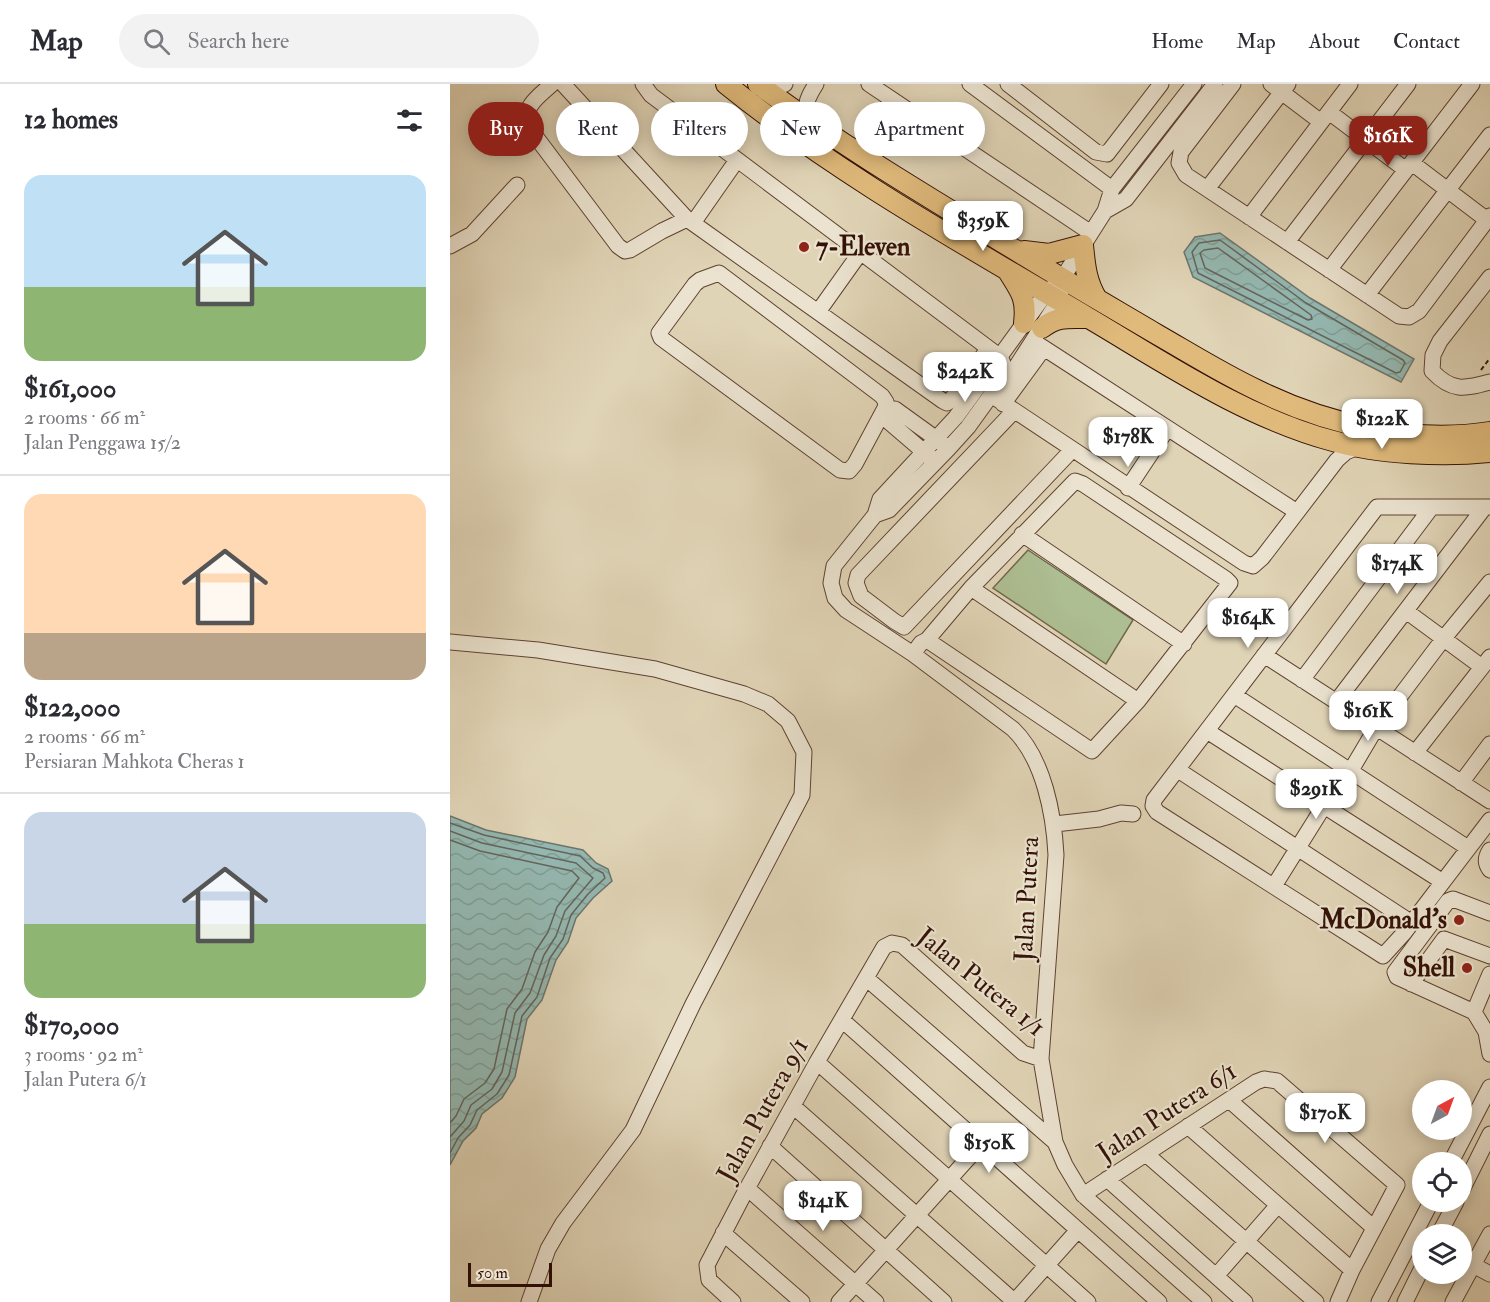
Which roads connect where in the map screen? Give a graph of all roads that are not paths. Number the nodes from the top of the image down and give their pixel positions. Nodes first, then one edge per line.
1 (552, 84) edge
2 (563, 84) edge
3 (643, 84) edge
4 (726, 84) edge
5 (758, 84) edge
6 (770, 84) edge
7 (785, 84) edge
8 (816, 84) edge
9 (869, 84) edge
10 (970, 84) edge
11 (1008, 84) edge
12 (1161, 84) edge
13 (1215, 84) edge
14 (1233, 84) edge
15 (1350, 84) edge
16 (1408, 84) edge
17 (1472, 84) edge
18 (1185, 87) edge
19 (1280, 87) edge
20 (783, 102) edge
21 (806, 102) edge
22 (1200, 103) junction
23 (1325, 117) junction
24 (1490, 135) edge
25 (1366, 140) junction
26 (842, 142) edge
27 (737, 160) junction
28 (1409, 166) junction
29 (517, 185) dead end
30 (1112, 189) junction
31 (1207, 189) junction
32 (1448, 190) junction
33 (1105, 211) junction
34 (1249, 217) junction
35 (1488, 218) edge
36 (690, 221) junction
37 (1087, 239) junction
38 (1287, 242) junction
39 (450, 246) edge
40 (1015, 250) junction
41 (860, 253) junction
42 (1007, 269) junction
43 (1329, 270) junction
44 (1490, 277) edge
45 (1062, 279) junction
46 (1367, 295) junction
47 (1053, 297) junction
48 (1096, 299) junction
49 (818, 312) junction
50 (1089, 318) junction
51 (1036, 335) junction
52 (994, 352) junction
53 (1490, 382) edge
54 (1003, 404) junction
55 (886, 409) junction
56 (1167, 429) junction
57 (1490, 432) edge
58 (936, 438) junction
59 (1360, 446) junction
60 (949, 448) junction
61 (1072, 450) junction
62 (924, 451) junction
63 (1490, 452) edge
64 (936, 461) junction
65 (1128, 488) junction
66 (901, 498) junction
67 (1431, 508) junction
68 (1487, 508) edge
69 (918, 511) junction
70 (1298, 512) junction
71 (874, 515) junction
72 (1022, 534) junction
73 (1490, 582) edge
74 (971, 588) junction
75 (1406, 610) junction
76 (1444, 638) junction
77 (927, 640) junction
78 (450, 642) edge
79 (1184, 644) junction
80 (915, 655) junction
81 (1264, 656) junction
82 (1486, 662) edge
83 (1302, 680) junction
84 (1234, 695) junction
85 (1138, 701) junction
86 (1336, 702) junction
87 (1376, 728) junction
88 (1207, 731) junction
89 (1490, 744) edge
90 (1415, 753) junction
91 (1178, 770) junction
92 (1351, 771) junction
93 (1461, 783) junction
94 (1490, 801) edge
95 (1153, 806) junction
96 (1326, 807) junction
97 (1490, 820) edge
98 (1055, 824) junction
99 (1468, 848) junction
100 (1297, 849) junction
101 (1490, 850) edge
102 (1490, 870) edge
103 (1443, 882) junction
104 (1274, 886) junction
105 (1490, 913) edge
106 (1412, 923) junction
107 (892, 943) joint
108 (1490, 956) edge
109 (1490, 974) edge
110 (866, 978) junction
111 (1411, 984) junction
112 (1474, 1012) junction
113 (842, 1020) junction
114 (1490, 1054) edge
115 (1041, 1059) junction
116 (817, 1062) junction
117 (1490, 1087) edge
118 (1229, 1100) junction
119 (793, 1106) junction
120 (1188, 1126) junction
121 (1490, 1134) edge
122 (1055, 1142) junction
123 (981, 1144) junction
124 (770, 1146) junction
125 (1456, 1152) edge
126 (1146, 1154) junction
127 (1472, 1170) edge
128 (1107, 1179) junction
129 (949, 1180) junction
130 (747, 1188) junction
131 (1083, 1195) junction
132 (1278, 1205) junction
133 (1426, 1212) edge
134 (916, 1216) junction
135 (1374, 1228) junction
136 (1078, 1230) junction
137 (723, 1233) junction
138 (1490, 1234) edge
139 (1246, 1241) junction
140 (885, 1250) junction
141 (1047, 1265) junction
142 (1473, 1265) junction
143 (1352, 1270) junction
144 (1490, 1274) edge
145 (1216, 1276) junction
146 (855, 1284) junction
147 (1414, 1284) edge
148 (1200, 1301) edge
149 (529, 1302) edge
150 (733, 1302) edge
151 (802, 1302) edge
152 (839, 1302) edge
153 (876, 1302) edge
154 (944, 1302) edge
155 (1014, 1302) edge
156 (1088, 1302) edge
157 (1159, 1302) edge
158 (1245, 1302) edge
159 (1316, 1302) edge
160 (1338, 1302) edge
161 (1379, 1302) edge
162 (1405, 1302) edge
163 (1454, 1302) edge

1 - 36 street
2 - 36 street
3 - 27 street
4 - 42 main road
5 - 20 main road
6 - 7 street
8 - 21 street
9 - 37 street
10 - 30 street
11 - 12 street
13 - 22 street
14 - 31 street
15 - 23 street
16 - 25 street
17 - 28 street
18 - 22 street
18 - 30 street
19 - 23 street
19 - 31 street
22 - 33 street
23 - 25 street
23 - 34 street
24 - 32 street
25 - 28 street
25 - 38 street
26 - 40 main road
27 - 36 street
27 - 41 street
28 - 32 street
28 - 43 street
29 - 39 street
30 - 33 street
31 - 34 street
32 - 35 street
32 - 46 street
33 - 37 street
34 - 38 street
35 - 46 street
36 - 49 street
37 - 40 main road
37 - 45 street
37 - 48 main road
38 - 43 street
40 - 45 main road
41 - 49 street
41 - 52 street
42 - 47 main road
42 - 51 main road
43 - 46 street
44 - 53 street
45 - 47 street, Jalan Putera
45 - 48 main road
47 - 50 main road
47 - 51 street, Jalan Putera
48 - 57 main road
49 - 52 street
50 - 51 main road
50 - 59 main road
51 - 52 street, Jalan Putera
51 - 54 street
51 - 56 street
52 - 54 street
52 - 58 street, Jalan Putera
54 - 60 street, Jalan Putera
54 - 61 street
54 - 69 street
55 - 55 street
55 - 58 street
55 - 62 street
56 - 65 street
56 - 70 street
58 - 60 street
58 - 62 street, Jalan Putera
59 - 63 main road
59 - 70 street
60 - 64 street, Jalan Putera
61 - 65 street
61 - 69 street
62 - 64 street
62 - 71 street, Jalan Putera
64 - 66 street, Jalan Putera
65 - 70 street
66 - 69 street
66 - 71 street, Jalan Putera
67 - 68 street
67 - 81 street
67 - 83 street
68 - 75 street
71 - 80 street, Jalan Putera
72 - 74 street
72 - 79 street
72 - 79 street
73 - 76 street
74 - 77 street
74 - 85 street
75 - 76 street
75 - 86 street
76 - 82 street
76 - 87 street
77 - 80 street
77 - 85 street
78 - 149 street
79 - 85 street
80 - 98 street, Jalan Putera
81 - 83 street
81 - 84 street
82 - 90 street
83 - 86 street
84 - 88 street
84 - 92 street
86 - 87 street
87 - 90 street
87 - 92 street
88 - 91 street
88 - 96 street
89 - 93 street
90 - 93 street
91 - 95 street
91 - 100 street
92 - 96 street
92 - 99 street
93 - 94 street
95 - 98 street
95 - 104 street
96 - 100 street
96 - 103 street
97 - 99 street
98 - 115 street, Jalan Putera
99 - 103 street
100 - 104 street
100 - 106 street
101 - 102 street
103 - 106 street
104 - 106 street
105 - 111 street
107 - 110 street, Jalan Putera 9/1
107 - 115 street, Jalan Putera 1/1
108 - 111 street
109 - 112 street
110 - 113 street, Jalan Putera 9/1
110 - 122 street
111 - 112 street
112 - 114 street
113 - 116 street, Jalan Putera 9/1
113 - 123 street
115 - 122 street, Jalan Putera
116 - 119 street, Jalan Putera 9/1
116 - 129 street
117 - 125 street
118 - 120 street, Jalan Putera 6/1
118 - 135 street
118 - 135 street, Jalan Putera 6/1
119 - 124 street, Jalan Putera 9/1
119 - 134 street
120 - 126 street, Jalan Putera 6/1
120 - 132 street
121 - 127 street
122 - 131 street, Jalan Putera
123 - 129 street
123 - 136 street
124 - 130 street, Jalan Putera 9/1
124 - 140 street
126 - 128 street, Jalan Putera 6/1
126 - 139 street
128 - 131 street, Jalan Putera 6/1
128 - 145 street
129 - 134 street
129 - 141 street
130 - 137 street, Jalan Putera 9/1
130 - 146 street
131 - 148 street, Jalan Putera
132 - 139 street
132 - 143 street
133 - 161 street
134 - 140 street
134 - 155 street
135 - 143 street, Jalan Putera 6/1
136 - 141 street
136 - 157 street
137 - 150 street, Jalan Putera 9/1
137 - 151 street
138 - 142 street
139 - 145 street
139 - 159 street
140 - 146 street
140 - 154 street
141 - 155 street
141 - 156 street
142 - 144 street
142 - 163 street
143 - 160 street, Jalan Putera 6/1
145 - 158 street
146 - 152 street
146 - 153 street
147 - 162 street

